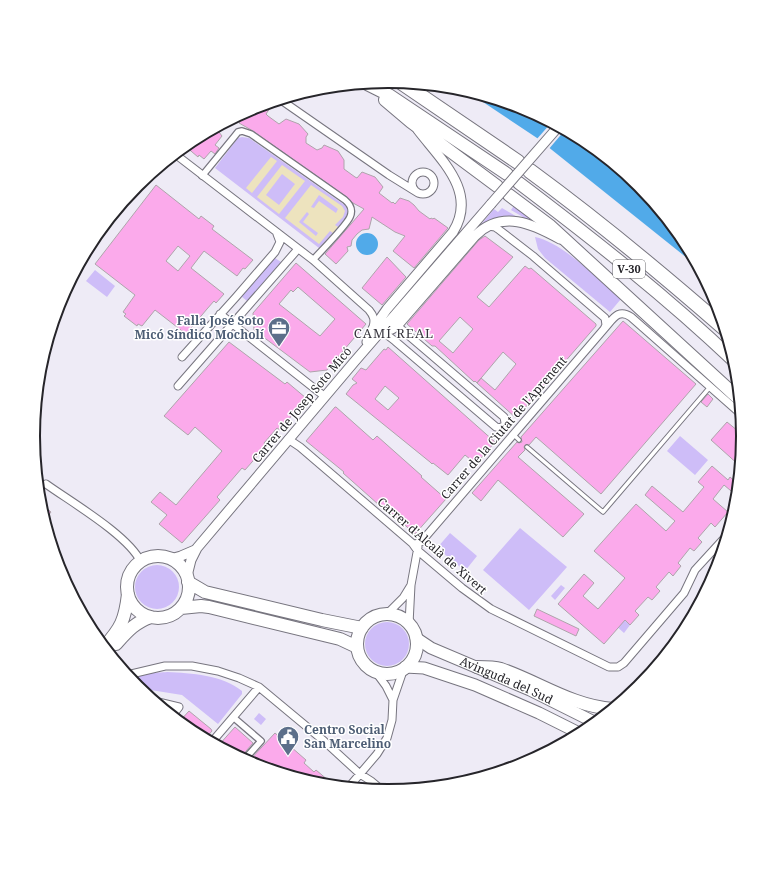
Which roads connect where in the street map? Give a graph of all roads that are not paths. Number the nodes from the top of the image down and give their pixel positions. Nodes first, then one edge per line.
1 (373, 89) edge
2 (376, 89) edge
3 (411, 89) edge
4 (286, 104) edge
5 (411, 122) junction
6 (555, 131) edge
7 (179, 158) edge
8 (518, 162) dead end
9 (530, 171) dead end
10 (507, 174) dead end
11 (389, 175) junction
12 (416, 175) junction
13 (202, 176) junction
14 (519, 183) dead end
15 (497, 186) dead end
16 (418, 193) junction
17 (509, 195) dead end
18 (488, 226) junction
19 (276, 233) junction
20 (572, 246) junction
21 (298, 249) junction
22 (313, 260) junction
23 (220, 314) junction
24 (717, 322) edge
25 (394, 323) junction
26 (232, 324) junction
27 (604, 329) junction
28 (377, 330) junction
29 (726, 354) edge
30 (182, 357) dead end
31 (178, 386) dead end
32 (710, 387) junction
33 (733, 394) edge
34 (324, 396) junction
35 (735, 408) edge
36 (504, 417) junction
37 (496, 427) junction
38 (514, 431) junction
39 (288, 439) junction
40 (519, 440) dead end
41 (527, 447) dead end
42 (46, 484) dead end
43 (412, 542) junction
44 (421, 542) junction
45 (719, 544) edge
46 (195, 550) junction
47 (417, 550) junction
48 (170, 559) junction
49 (141, 562) junction
50 (187, 579) junction
51 (411, 585) junction
52 (128, 594) junction
53 (181, 608) junction
54 (387, 614) junction
55 (150, 617) junction
56 (409, 624) junction
57 (362, 628) junction
58 (416, 638) junction
59 (108, 642) edge
60 (357, 647) junction
61 (112, 648) edge
62 (476, 667) junction
63 (405, 668) junction
64 (375, 671) junction
65 (133, 674) edge
66 (258, 687) junction
67 (393, 700) junction
68 (165, 704) edge
69 (606, 708) edge
70 (175, 712) edge
71 (233, 717) junction
72 (590, 720) edge
73 (574, 730) edge
74 (215, 739) edge
75 (248, 755) edge
76 (360, 774) junction
77 (352, 783) edge
78 (375, 784) edge

1 - 5 main road
2 - 10 main road
3 - 8 highway
4 - 11 street
5 - 15 main road
5 - 28 street, Carrer de Josep Soto Micó
6 - 25 street, bridge
7 - 13 street
9 - 24 highway, V-30
11 - 12 street
11 - 16 street
12 - 16 street
12 - 16 street
13 - 19 street
13 - 22 street
14 - 29 main road, V-30
17 - 20 main road
18 - 20 street
18 - 25 street
18 - 27 street
19 - 21 street
19 - 23 street
20 - 33 main road
21 - 22 street
21 - 26 street
22 - 28 street
23 - 26 street
23 - 30 street
25 - 28 street
25 - 36 street
26 - 31 street
26 - 34 street
27 - 32 street, Carrer de la Ciutat de l'Aprenent
27 - 38 street, Carrer de la Ciutat de l'Aprenent
28 - 34 street, Carrer de Josep Soto Micó
28 - 37 street
32 - 35 street
32 - 41 lane
34 - 39 street, Carrer de Josep Soto Micó
36 - 37 street
36 - 38 street
37 - 38 street
38 - 40 lane
38 - 44 street, Carrer de la Ciutat de l'Aprenent
39 - 43 street, Carrer d'Alcalà de Xivert
39 - 46 street, Carrer de Josep Soto Micó
42 - 49 street
43 - 44 street
43 - 47 street, Carrer d'Alcalà de Xivert
44 - 47 street, Carrer de la Ciutat de l'Aprenent
45 - 47 street, Carrer d'Alcalà de Xivert
46 - 48 street, Carrer de Josep Soto Micó
46 - 50 street, Carrer de Josep Soto Micó
47 - 51 street, Carrer de la Ciutat de l'Aprenent
48 - 49 main road
48 - 50 main road
49 - 52 main road
50 - 53 main road
50 - 57 main road
51 - 54 street, Carrer de la Ciutat de l'Aprenent
51 - 56 street, Carrer de la Ciutat de l'Aprenent
52 - 55 main road
52 - 59 main road
53 - 55 main road
53 - 60 main road
54 - 56 main road
54 - 57 main road
55 - 61 main road
56 - 58 main road
57 - 60 main road
58 - 62 main road, Avinguda del Sud
58 - 63 main road
60 - 64 main road
62 - 69 main road
62 - 72 main road, Avinguda del Sud
63 - 64 main road
63 - 67 street
63 - 73 main road, Avinguda del Sud
64 - 67 street
65 - 66 street
66 - 71 street
66 - 76 street
67 - 76 street
68 - 70 street
71 - 74 street
71 - 75 street
76 - 77 street
76 - 78 street

